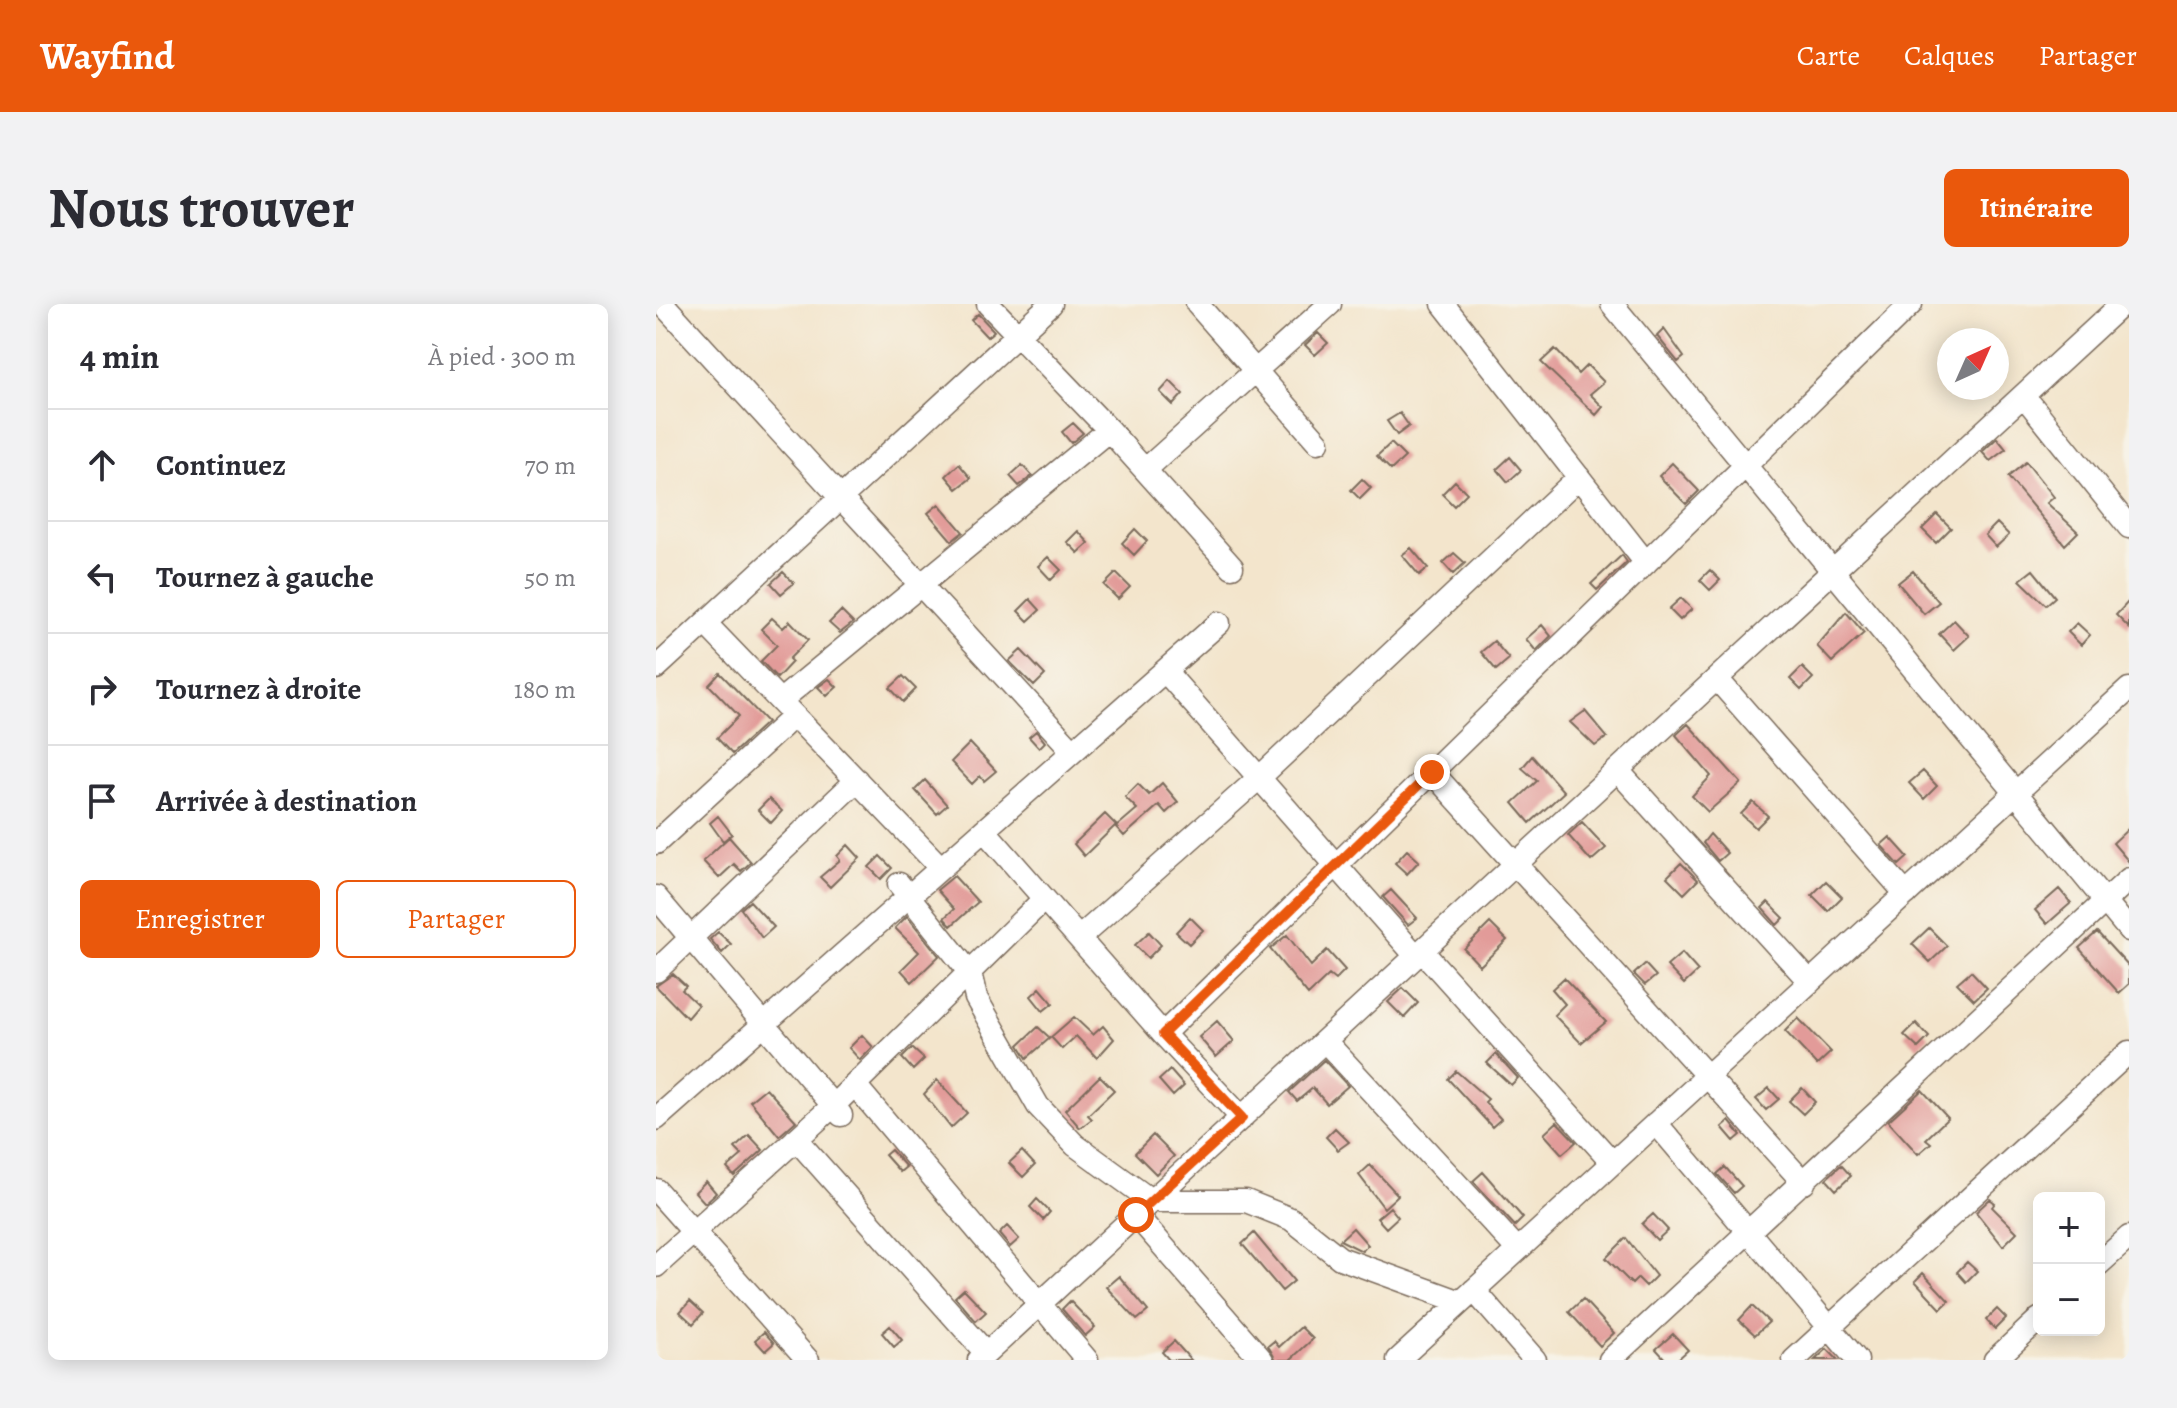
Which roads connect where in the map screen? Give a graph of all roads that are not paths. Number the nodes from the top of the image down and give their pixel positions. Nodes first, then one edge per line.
1 (663, 304) edge
2 (988, 304) edge
3 (1051, 304) edge
4 (1197, 304) edge
5 (1330, 304) edge
6 (1443, 304) edge
7 (1612, 304) edge
8 (1911, 304) edge
9 (2122, 304) edge
10 (1017, 334) junction
11 (1255, 370) junction
12 (2024, 396) junction
13 (1109, 430) junction
14 (1318, 442) dead end
15 (1744, 467) junction
16 (1145, 470) junction
17 (1579, 477) junction
18 (841, 498) junction
19 (2129, 527) edge
20 (1646, 563) junction
21 (1232, 567) dead end
22 (1835, 573) junction
23 (921, 585) junction
24 (705, 623) junction
25 (1219, 623) dead end
26 (656, 668) edge
27 (1165, 671) junction
28 (1718, 680) junction
29 (2129, 689) edge
30 (787, 709) junction
31 (1073, 751) junction
32 (1432, 772) junction
33 (1619, 772) junction
34 (1259, 778) junction
35 (857, 780) junction
36 (2016, 793) junction
37 (984, 830) junction
38 (656, 843) edge
39 (1517, 865) junction
40 (1335, 866) junction
41 (941, 868) junction
42 (2129, 879) edge
43 (904, 890) junction
44 (1906, 894) junction
45 (656, 897) edge
46 (1044, 899) junction
47 (2105, 901) junction
48 (2129, 930) edge
49 (691, 938) junction
50 (1079, 938) junction
51 (1420, 954) junction
52 (656, 971) edge
53 (970, 973) junction
54 (1810, 982) junction
55 (764, 1024) junction
56 (1163, 1034) junction
57 (1325, 1041) junction
58 (2129, 1052) edge
59 (1707, 1076) junction
60 (855, 1085) junction
61 (837, 1110) junction
62 (1242, 1118) junction
63 (656, 1119) edge
64 (1656, 1123) junction
65 (796, 1139) junction
66 (1613, 1163) junction
67 (1804, 1183) junction
68 (656, 1190) edge
69 (1144, 1208) junction
70 (694, 1232) junction
71 (1750, 1234) junction
72 (2129, 1237) edge
73 (1518, 1250) junction
74 (2105, 1259) edge
75 (656, 1266) edge
76 (1468, 1296) junction
77 (1039, 1304) junction
78 (2033, 1325) edge
79 (1829, 1327) junction
80 (983, 1356) edge
81 (808, 1360) edge
82 (1087, 1360) edge
83 (1262, 1360) edge
84 (1398, 1360) edge
85 (1535, 1360) edge
86 (1610, 1360) edge
87 (1794, 1360) edge
88 (1857, 1360) edge
89 (1995, 1360) edge

1 - 18 street
2 - 10 street
3 - 10 street
4 - 11 street
5 - 11 street
6 - 17 street
7 - 15 street
8 - 15 street
9 - 12 street
10 - 13 street
10 - 18 street
11 - 14 street
11 - 16 street
12 - 19 street
12 - 22 street
13 - 16 street
13 - 23 street
15 - 20 street
15 - 22 street
16 - 21 street
17 - 20 street
17 - 34 street
18 - 23 street
18 - 24 street
20 - 32 street
22 - 28 street
22 - 36 street
23 - 30 street
23 - 31 street
24 - 26 street
24 - 30 street
25 - 27 street
27 - 31 street
27 - 34 street
28 - 33 street
28 - 44 street
29 - 36 street
30 - 35 street
30 - 38 street
31 - 37 street
32 - 39 street
32 - 40 street
33 - 39 street
33 - 54 street
34 - 40 street
34 - 50 street
35 - 41 street
35 - 49 street
36 - 44 street
36 - 47 street
37 - 41 street
37 - 46 street
39 - 51 street
39 - 59 street
40 - 51 street
40 - 56 street
41 - 43 street
42 - 47 street
43 - 53 street
43 - 55 street
44 - 54 street
45 - 49 street
46 - 50 street
46 - 53 street
47 - 48 street
47 - 67 street
49 - 52 street
49 - 55 street
50 - 56 street
51 - 57 street
51 - 66 street
53 - 60 street
53 - 69 street
54 - 59 street
55 - 61 street
55 - 63 street
56 - 62 street
57 - 62 street
57 - 73 street
58 - 79 street
59 - 64 street
59 - 67 street
60 - 61 street
60 - 77 street
61 - 65 street
62 - 69 street
64 - 66 street
64 - 71 street
65 - 70 street
65 - 80 street
66 - 73 street
67 - 71 street
68 - 70 street
69 - 76 street
69 - 77 street
69 - 83 street
70 - 75 street
70 - 81 street
71 - 79 street
71 - 86 street
72 - 74 street
73 - 76 street
76 - 84 street
76 - 85 street
77 - 80 street
77 - 82 street
78 - 89 street
79 - 87 street
79 - 88 street

